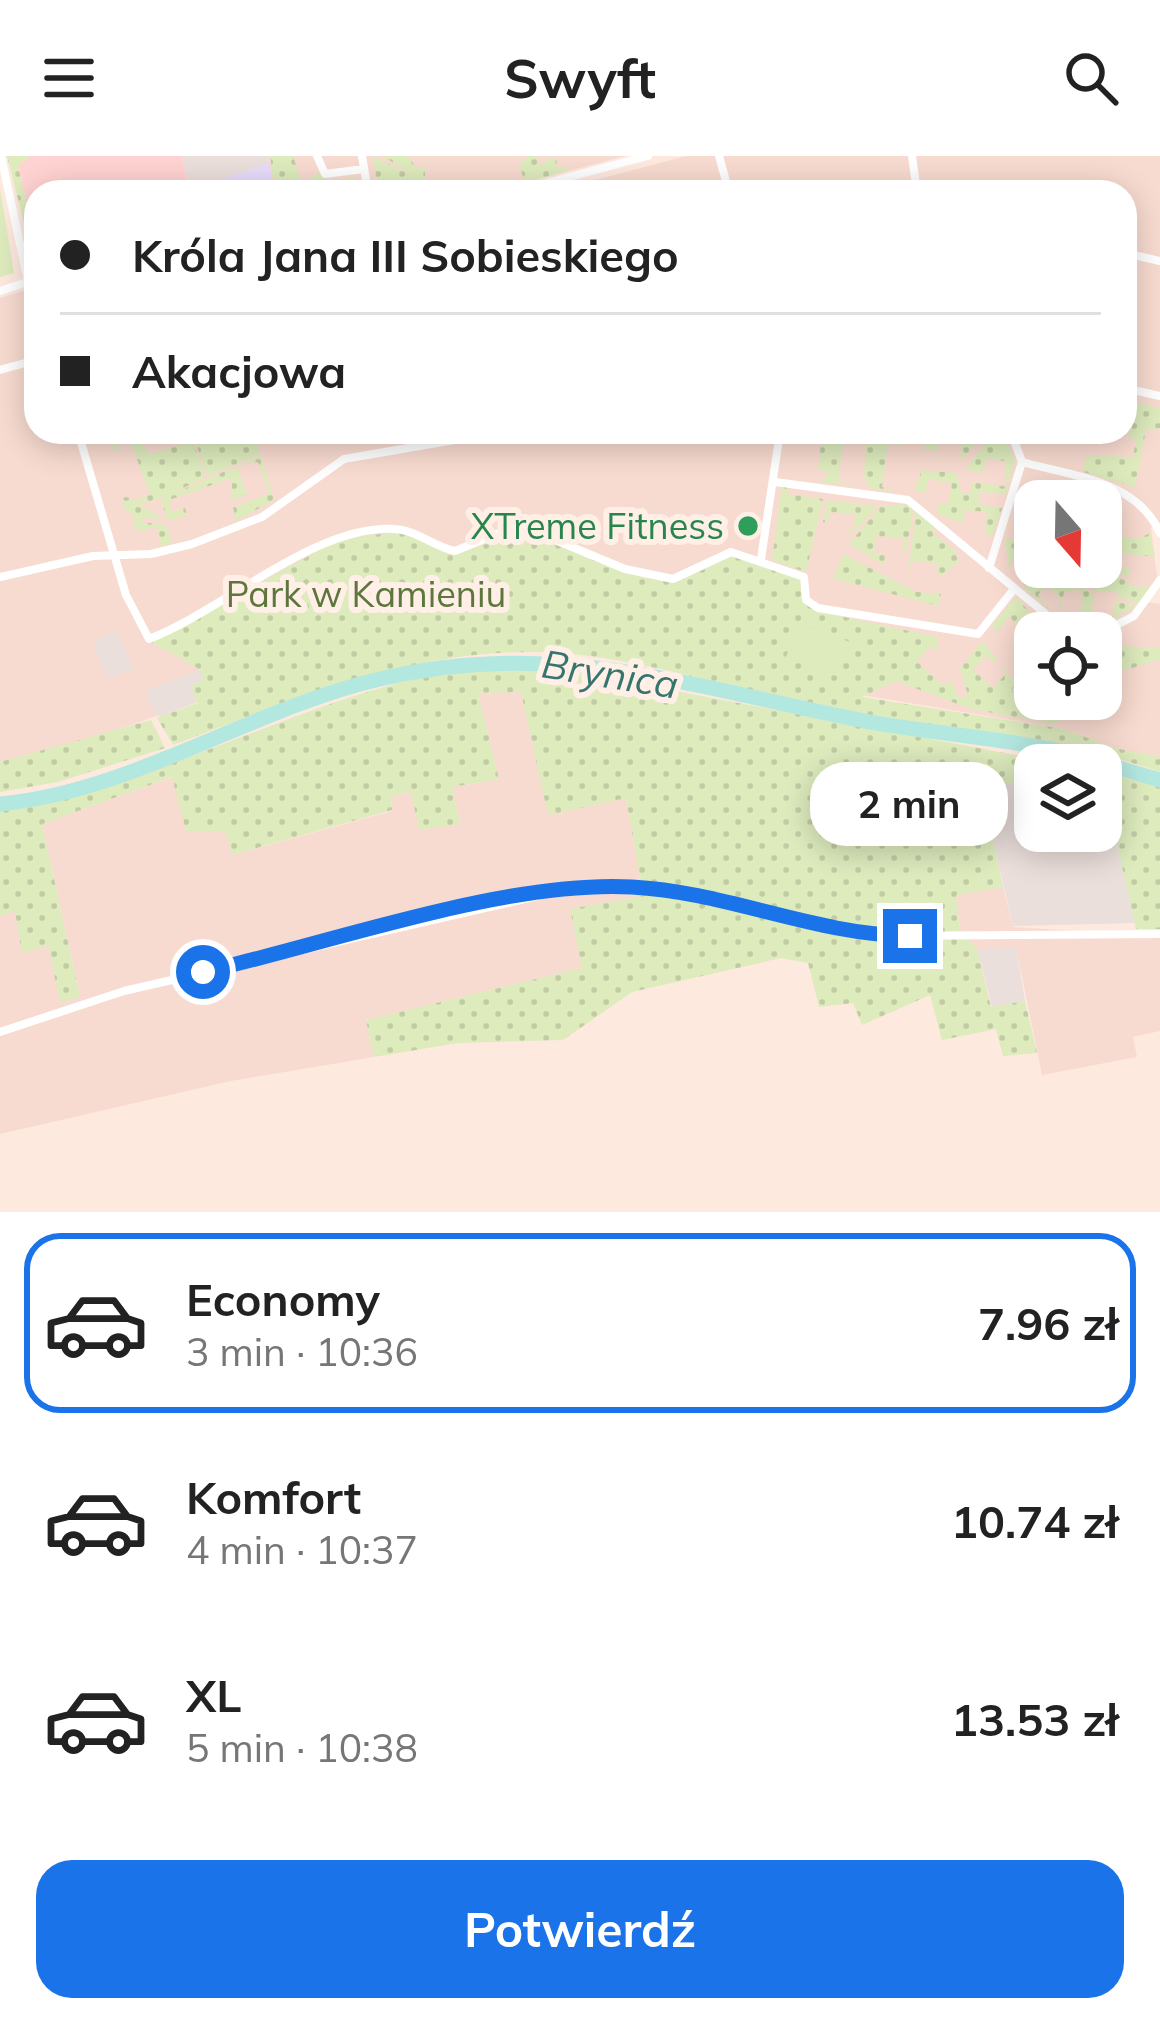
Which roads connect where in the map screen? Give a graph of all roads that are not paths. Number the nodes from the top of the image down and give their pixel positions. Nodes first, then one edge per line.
1 (1, 156) edge
2 (317, 156) edge
3 (362, 156) edge
4 (648, 156) edge
5 (364, 169) junction
6 (366, 180) edge
7 (558, 180) edge
8 (24, 248) edge
9 (82, 444) edge
10 (426, 444) edge
11 (779, 444) edge
12 (1016, 444) edge
13 (1022, 462) junction
14 (776, 482) junction
15 (1160, 533) edge
16 (115, 555) junction
17 (760, 559) junction
18 (989, 568) junction
19 (0, 578) edge
20 (1160, 580) edge
21 (1014, 589) junction
22 (1043, 612) edge
23 (1122, 622) edge
24 (1160, 934) edge
25 (0, 1032) edge

1 - 8 street
2 - 5 street
3 - 5 street
4 - 7 street
5 - 6 street
9 - 16 street
10 - 16 street
11 - 14 street
12 - 13 street
13 - 15 street
13 - 18 street
14 - 17 street
14 - 18 street
16 - 17 street
16 - 19 street
17 - 21 street
18 - 21 street
20 - 23 street
21 - 22 street
24 - 25 street

